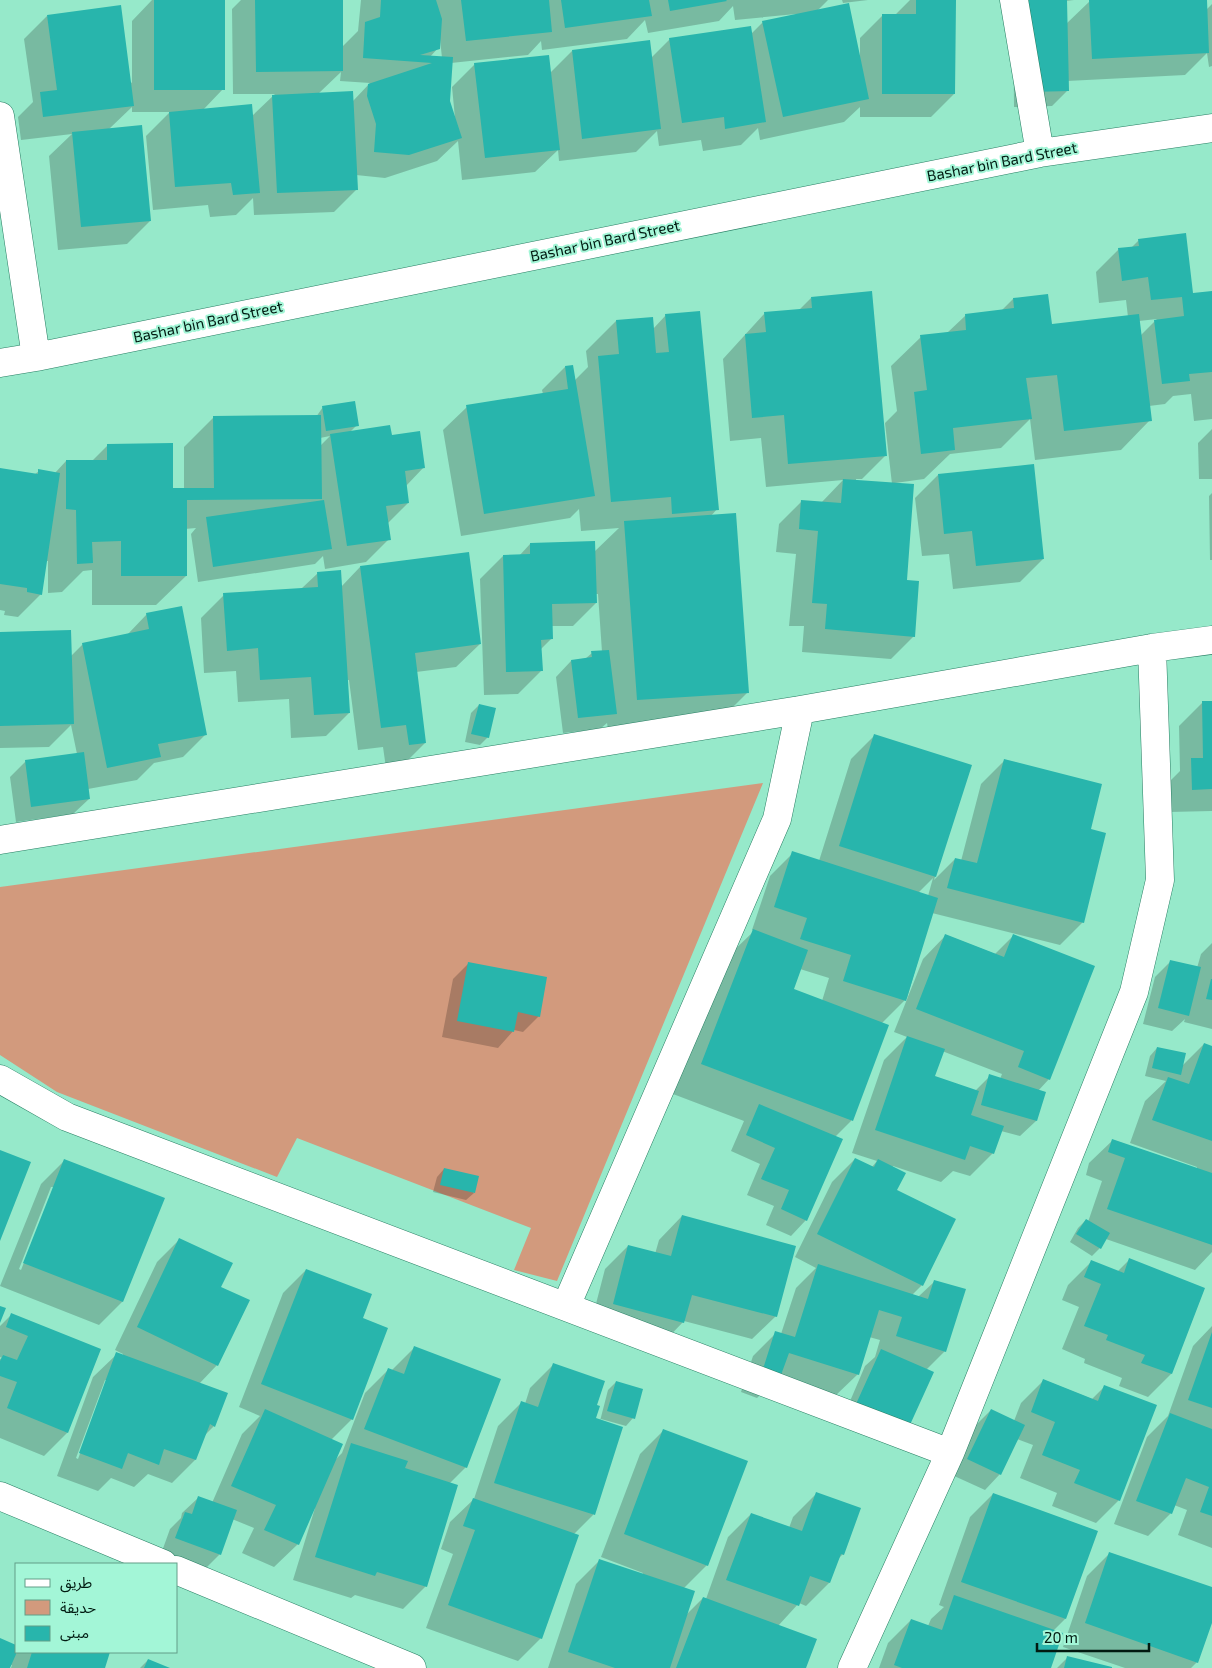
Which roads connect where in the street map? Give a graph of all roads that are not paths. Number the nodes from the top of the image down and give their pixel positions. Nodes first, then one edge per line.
1 (1014, 0) edge
2 (0, 116) edge
3 (1212, 128) edge
4 (1040, 153) junction
5 (36, 357) junction
6 (0, 363) edge
7 (1212, 640) edge
8 (1152, 648) junction
9 (800, 710) junction
10 (0, 840) edge
11 (0, 1079) edge
12 (566, 1306) junction
13 (950, 1453) junction
14 (0, 1496) edge
15 (161, 1563) edge
16 (178, 1571) edge
17 (412, 1668) edge
18 (852, 1668) edge

1 - 4 street
2 - 5 street
3 - 4 street, Bashar bin Bard Street
4 - 5 street, Bashar bin Bard Street
5 - 6 street, Bashar bin Bard Street
7 - 8 street
8 - 9 street
8 - 13 street
9 - 10 street
9 - 12 street
11 - 12 street
12 - 13 street
13 - 18 street
14 - 15 street
16 - 17 street

